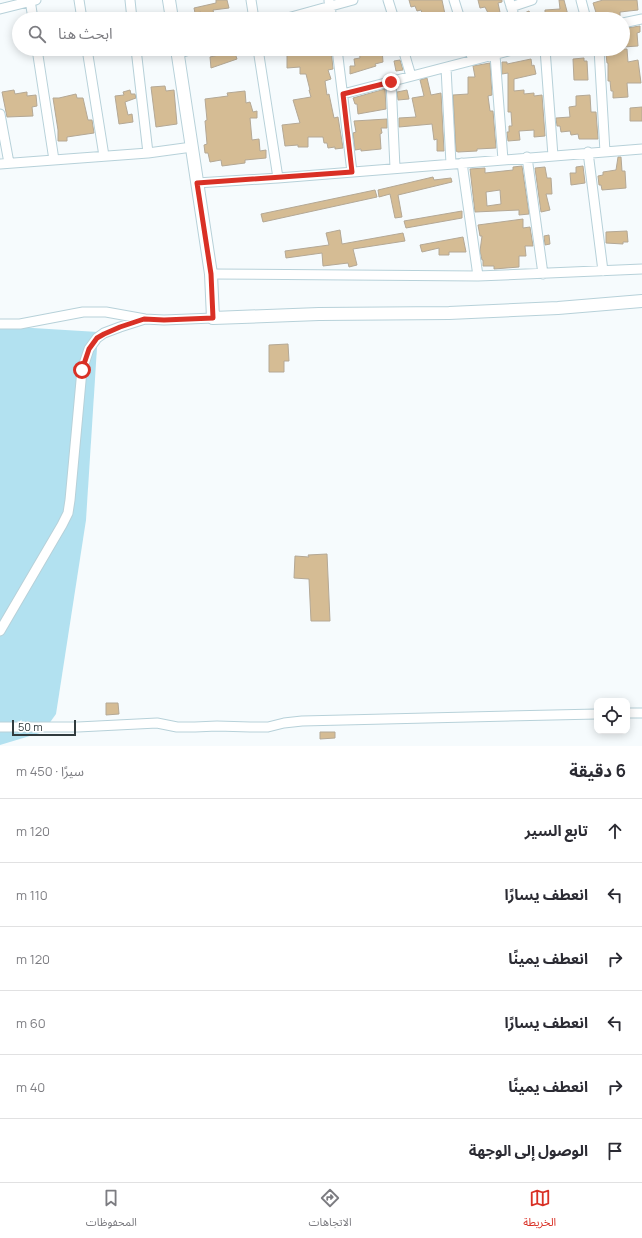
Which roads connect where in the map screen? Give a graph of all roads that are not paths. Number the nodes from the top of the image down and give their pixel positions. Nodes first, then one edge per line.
1 (32, 0) edge
2 (79, 0) edge
3 (130, 0) edge
4 (168, 0) edge
5 (251, 0) edge
6 (352, 0) edge
7 (388, 0) edge
8 (454, 0) edge
9 (532, 0) edge
10 (581, 0) edge
11 (330, 3) edge
12 (510, 3) edge
13 (0, 9) edge
14 (33, 12) edge
15 (81, 12) edge
16 (131, 12) edge
17 (171, 12) edge
18 (253, 12) edge
19 (304, 12) edge
20 (392, 12) edge
21 (458, 12) edge
22 (584, 12) edge
23 (642, 19) edge
24 (630, 22) edge
25 (38, 56) edge
26 (88, 56) edge
27 (137, 56) edge
28 (178, 56) edge
29 (259, 56) edge
30 (338, 56) edge
31 (405, 56) edge
32 (472, 56) edge
33 (491, 56) edge
34 (495, 56) edge
35 (546, 56) edge
36 (599, 56) edge
37 (473, 60) junction
38 (446, 68) junction
39 (411, 76) junction
40 (391, 82) junction
41 (343, 94) junction
42 (0, 114) edge
43 (192, 147) junction
44 (642, 149) edge
45 (588, 152) junction
46 (605, 152) junction
47 (148, 153) junction
48 (104, 156) junction
49 (553, 156) junction
50 (527, 157) junction
51 (54, 160) junction
52 (503, 160) junction
53 (462, 163) junction
54 (4, 164) edge
55 (451, 164) junction
56 (395, 168) junction
57 (352, 172) junction
58 (278, 178) junction
59 (197, 183) junction
60 (642, 269) edge
61 (602, 271) junction
62 (211, 274) junction
63 (543, 274) junction
64 (478, 276) junction
65 (642, 301) edge
66 (213, 318) junction
67 (144, 319) junction
68 (0, 324) edge
69 (0, 630) edge
70 (630, 713) edge
71 (642, 713) edge
72 (594, 714) edge
73 (0, 727) edge

1 - 13 street
1 - 14 street
2 - 15 street
3 - 16 street
4 - 17 street
5 - 18 street
6 - 11 street
7 - 20 street
8 - 21 street
9 - 12 street
10 - 22 street
11 - 19 street
23 - 24 street
25 - 51 street
26 - 48 street
27 - 47 street
28 - 43 street
29 - 58 street
30 - 41 street
31 - 39 street
32 - 37 street
33 - 37 street
34 - 52 street
35 - 49 street
36 - 46 street
37 - 38 street
38 - 39 street
38 - 55 street
39 - 40 street
40 - 41 street
40 - 56 street
41 - 57 street
42 - 54 street
43 - 47 street
43 - 59 street
44 - 46 street
45 - 46 street
45 - 49 street
45 - 61 street
47 - 48 street
48 - 51 street
49 - 50 street
50 - 52 street
50 - 63 street
51 - 54 street
52 - 53 street
53 - 55 street
53 - 64 street
55 - 56 street
56 - 57 street
57 - 58 street
58 - 59 street
59 - 62 street
60 - 61 street
61 - 63 street
62 - 64 street
62 - 66 street
63 - 64 street
65 - 66 street
66 - 67 street
67 - 68 street
67 - 69 street
70 - 71 street
72 - 73 street

